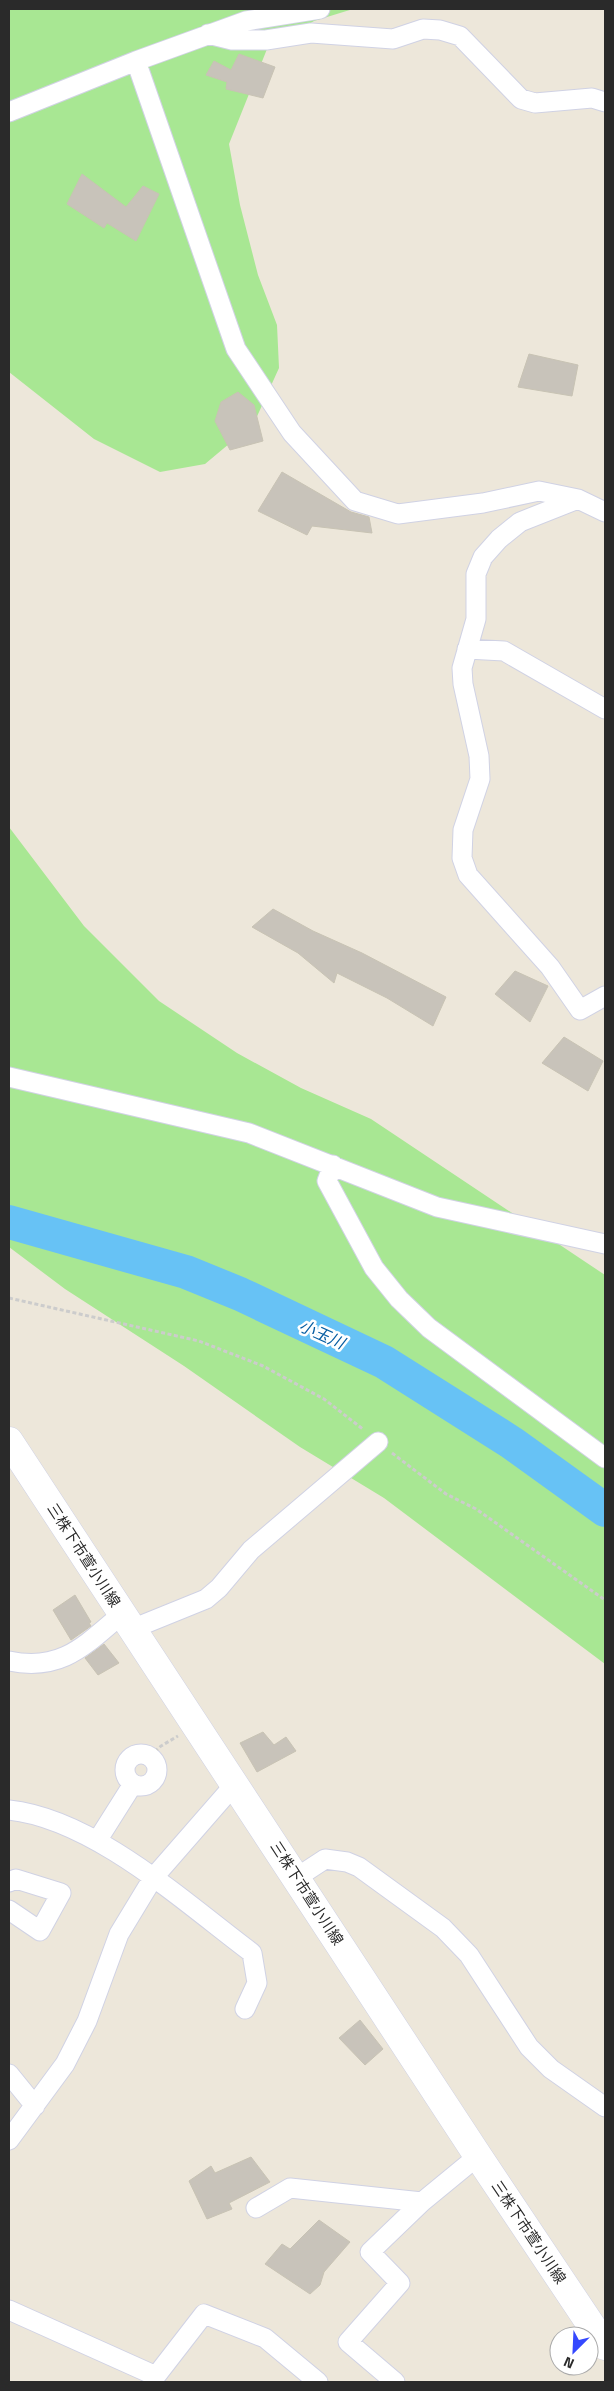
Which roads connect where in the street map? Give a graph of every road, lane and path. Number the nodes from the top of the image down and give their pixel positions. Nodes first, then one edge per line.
1 (320, 9) edge
2 (208, 34) junction
3 (136, 61) junction
4 (605, 102) edge
5 (9, 112) edge
6 (578, 499) junction
7 (605, 512) edge
8 (467, 649) junction
9 (605, 709) edge
10 (605, 996) edge
11 (9, 1078) edge
12 (333, 1164) junction
13 (605, 1244) edge
14 (9, 1298) edge
15 (9, 1441) edge
16 (378, 1442) junction
17 (605, 1458) edge
18 (605, 1600) edge
19 (127, 1621) junction
20 (9, 1661) edge
21 (195, 1726) junction
22 (150, 1756) joint
23 (235, 1784) junction
24 (9, 1810) edge
25 (96, 1841) junction
26 (152, 1878) junction
27 (296, 1878) junction
28 (9, 1882) edge
29 (9, 1910) edge
30 (245, 2009) dead end
31 (9, 2074) edge
32 (35, 2106) junction
33 (605, 2106) edge
34 (9, 2140) edge
35 (478, 2156) junction
36 (422, 2202) junction
37 (256, 2208) dead end
38 (9, 2310) edge
39 (605, 2346) edge
40 (318, 2382) edge
41 (394, 2382) edge

1 - 2 street
2 - 3 street
2 - 4 street
3 - 5 street
3 - 6 street
6 - 7 street
6 - 8 street
8 - 9 street
8 - 10 street
11 - 12 street
12 - 13 street
12 - 17 street
14 - 16 path
15 - 19 main road, 三株下市萱小川線
16 - 18 path
16 - 19 street
19 - 20 street
19 - 21 main road, 三株下市萱小川線
21 - 22 path
21 - 23 main road, 三株下市萱小川線
22 - 25 street
23 - 26 street
23 - 27 main road, 三株下市萱小川線
24 - 25 street
25 - 26 street
26 - 30 street
26 - 32 street
27 - 33 street
27 - 35 main road, 三株下市萱小川線
28 - 29 street
31 - 32 street
32 - 34 street
35 - 36 street
35 - 39 main road, 三株下市萱小川線
36 - 37 street
36 - 41 street
38 - 40 street

